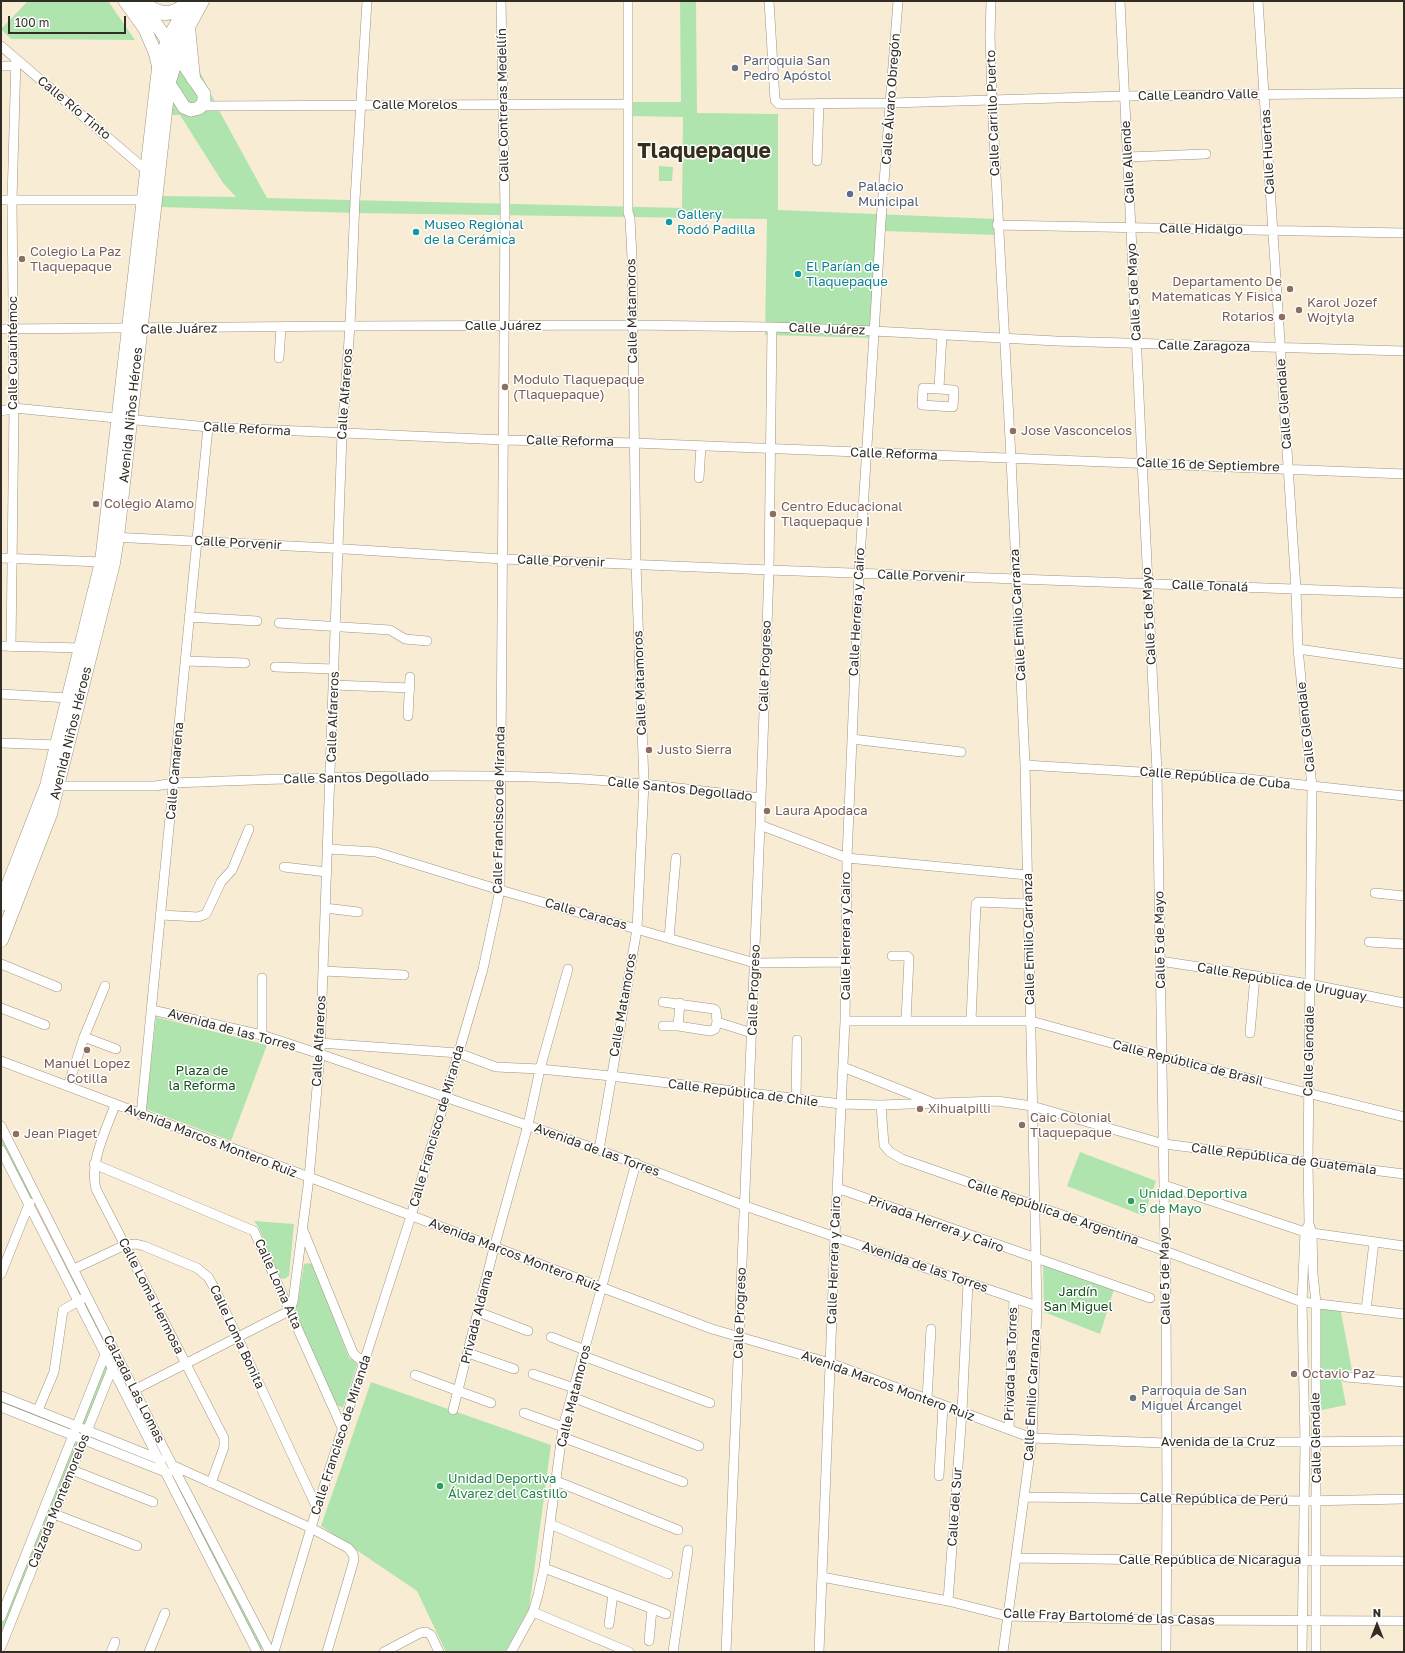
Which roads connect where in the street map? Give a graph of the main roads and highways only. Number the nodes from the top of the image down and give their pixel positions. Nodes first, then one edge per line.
1 (125, 1) edge
2 (141, 1) edge
3 (193, 1) edge
4 (187, 26) junction
5 (168, 40) junction
6 (176, 54) junction
7 (159, 68) junction
8 (193, 78) junction
9 (168, 85) junction
10 (134, 329) junction
11 (112, 537) junction
12 (52, 786) junction
13 (1, 902) edge
14 (1, 940) edge

1 - 7 main road
2 - 3 main road
2 - 5 main road
3 - 4 main road, Avenida Niños Héroes
3 - 5 main road, Avenida Niños Héroes
4 - 6 main road, Avenida Niños Héroes
4 - 8 main road
5 - 6 main road
5 - 7 main road, Avenida Niños Héroes
6 - 8 main road
6 - 9 main road, Avenida Niños Héroes
7 - 9 main road
7 - 10 main road, Avenida Niños Héroes
8 - 9 main road
9 - 10 main road, Avenida Niños Héroes
10 - 11 main road, Avenida Niños Héroes
11 - 12 main road, Avenida Niños Héroes
11 - 12 main road, Avenida Niños Héroes
12 - 13 main road, Avenida Niños Héroes
12 - 14 main road, Avenida Niños Héroes

